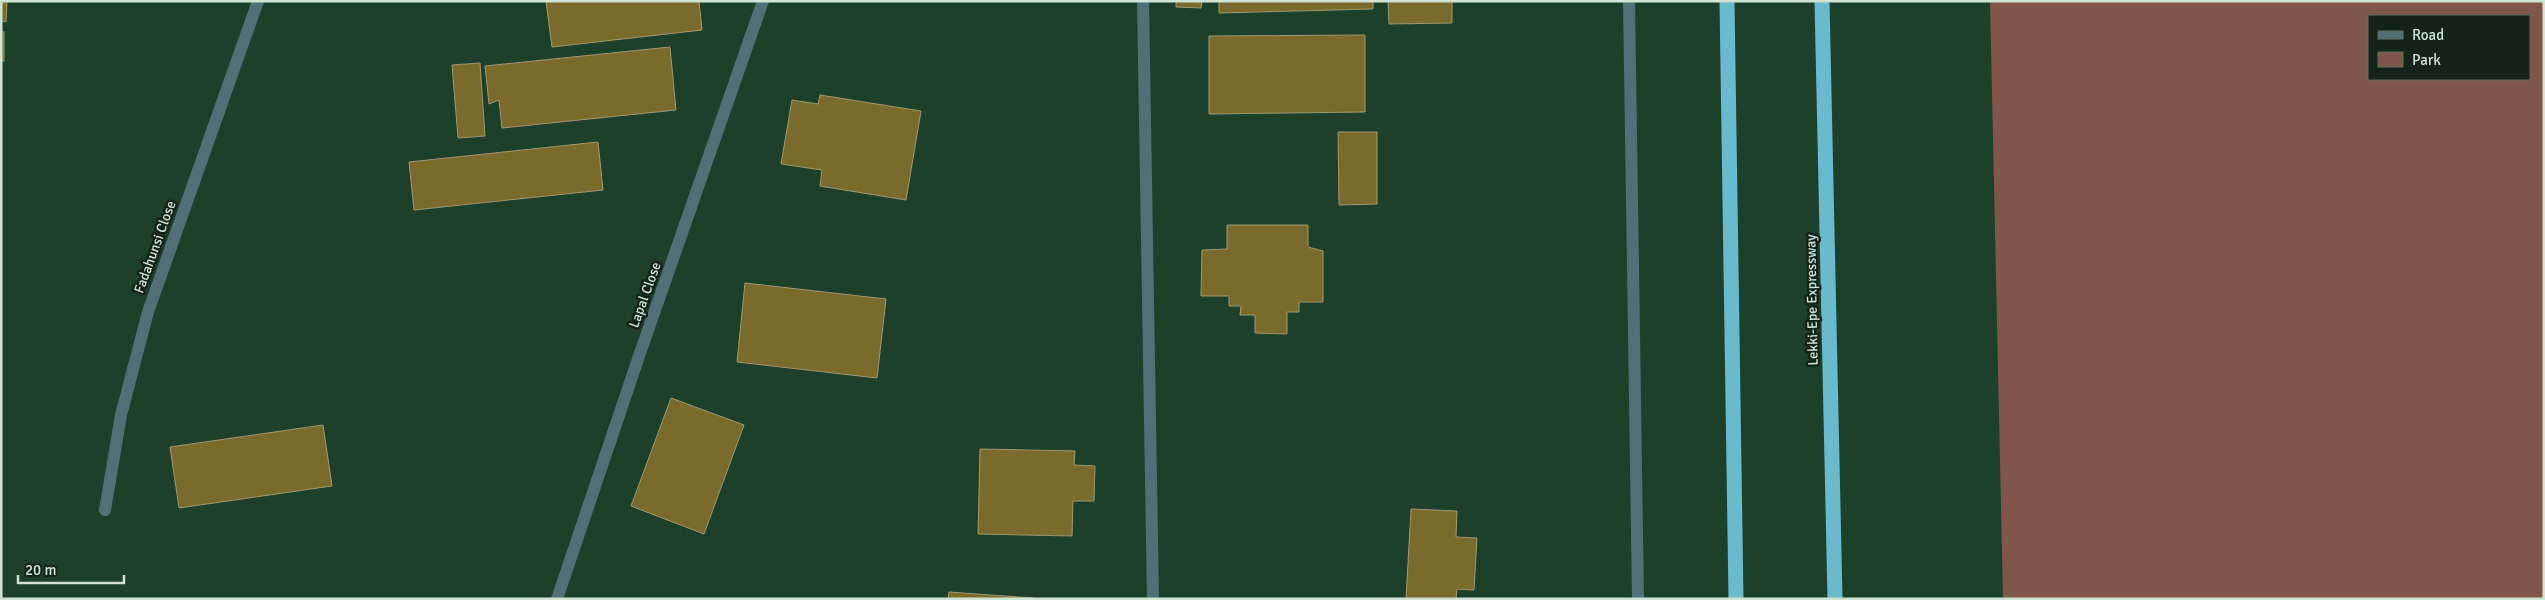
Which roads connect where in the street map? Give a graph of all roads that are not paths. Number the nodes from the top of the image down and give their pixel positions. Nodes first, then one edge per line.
1 (258, 1) edge
2 (763, 1) edge
3 (1143, 1) edge
4 (1629, 1) edge
5 (1727, 1) edge
6 (1822, 1) edge
7 (105, 510) dead end
8 (557, 599) edge
9 (1153, 599) edge
10 (1638, 599) edge
11 (1736, 599) edge
12 (1835, 599) edge

1 - 7 street, Fadahunsi Close
2 - 8 street, Lapal Close
3 - 9 street
4 - 10 street
5 - 11 highway
6 - 12 highway, Lekki-Epe Expressway

